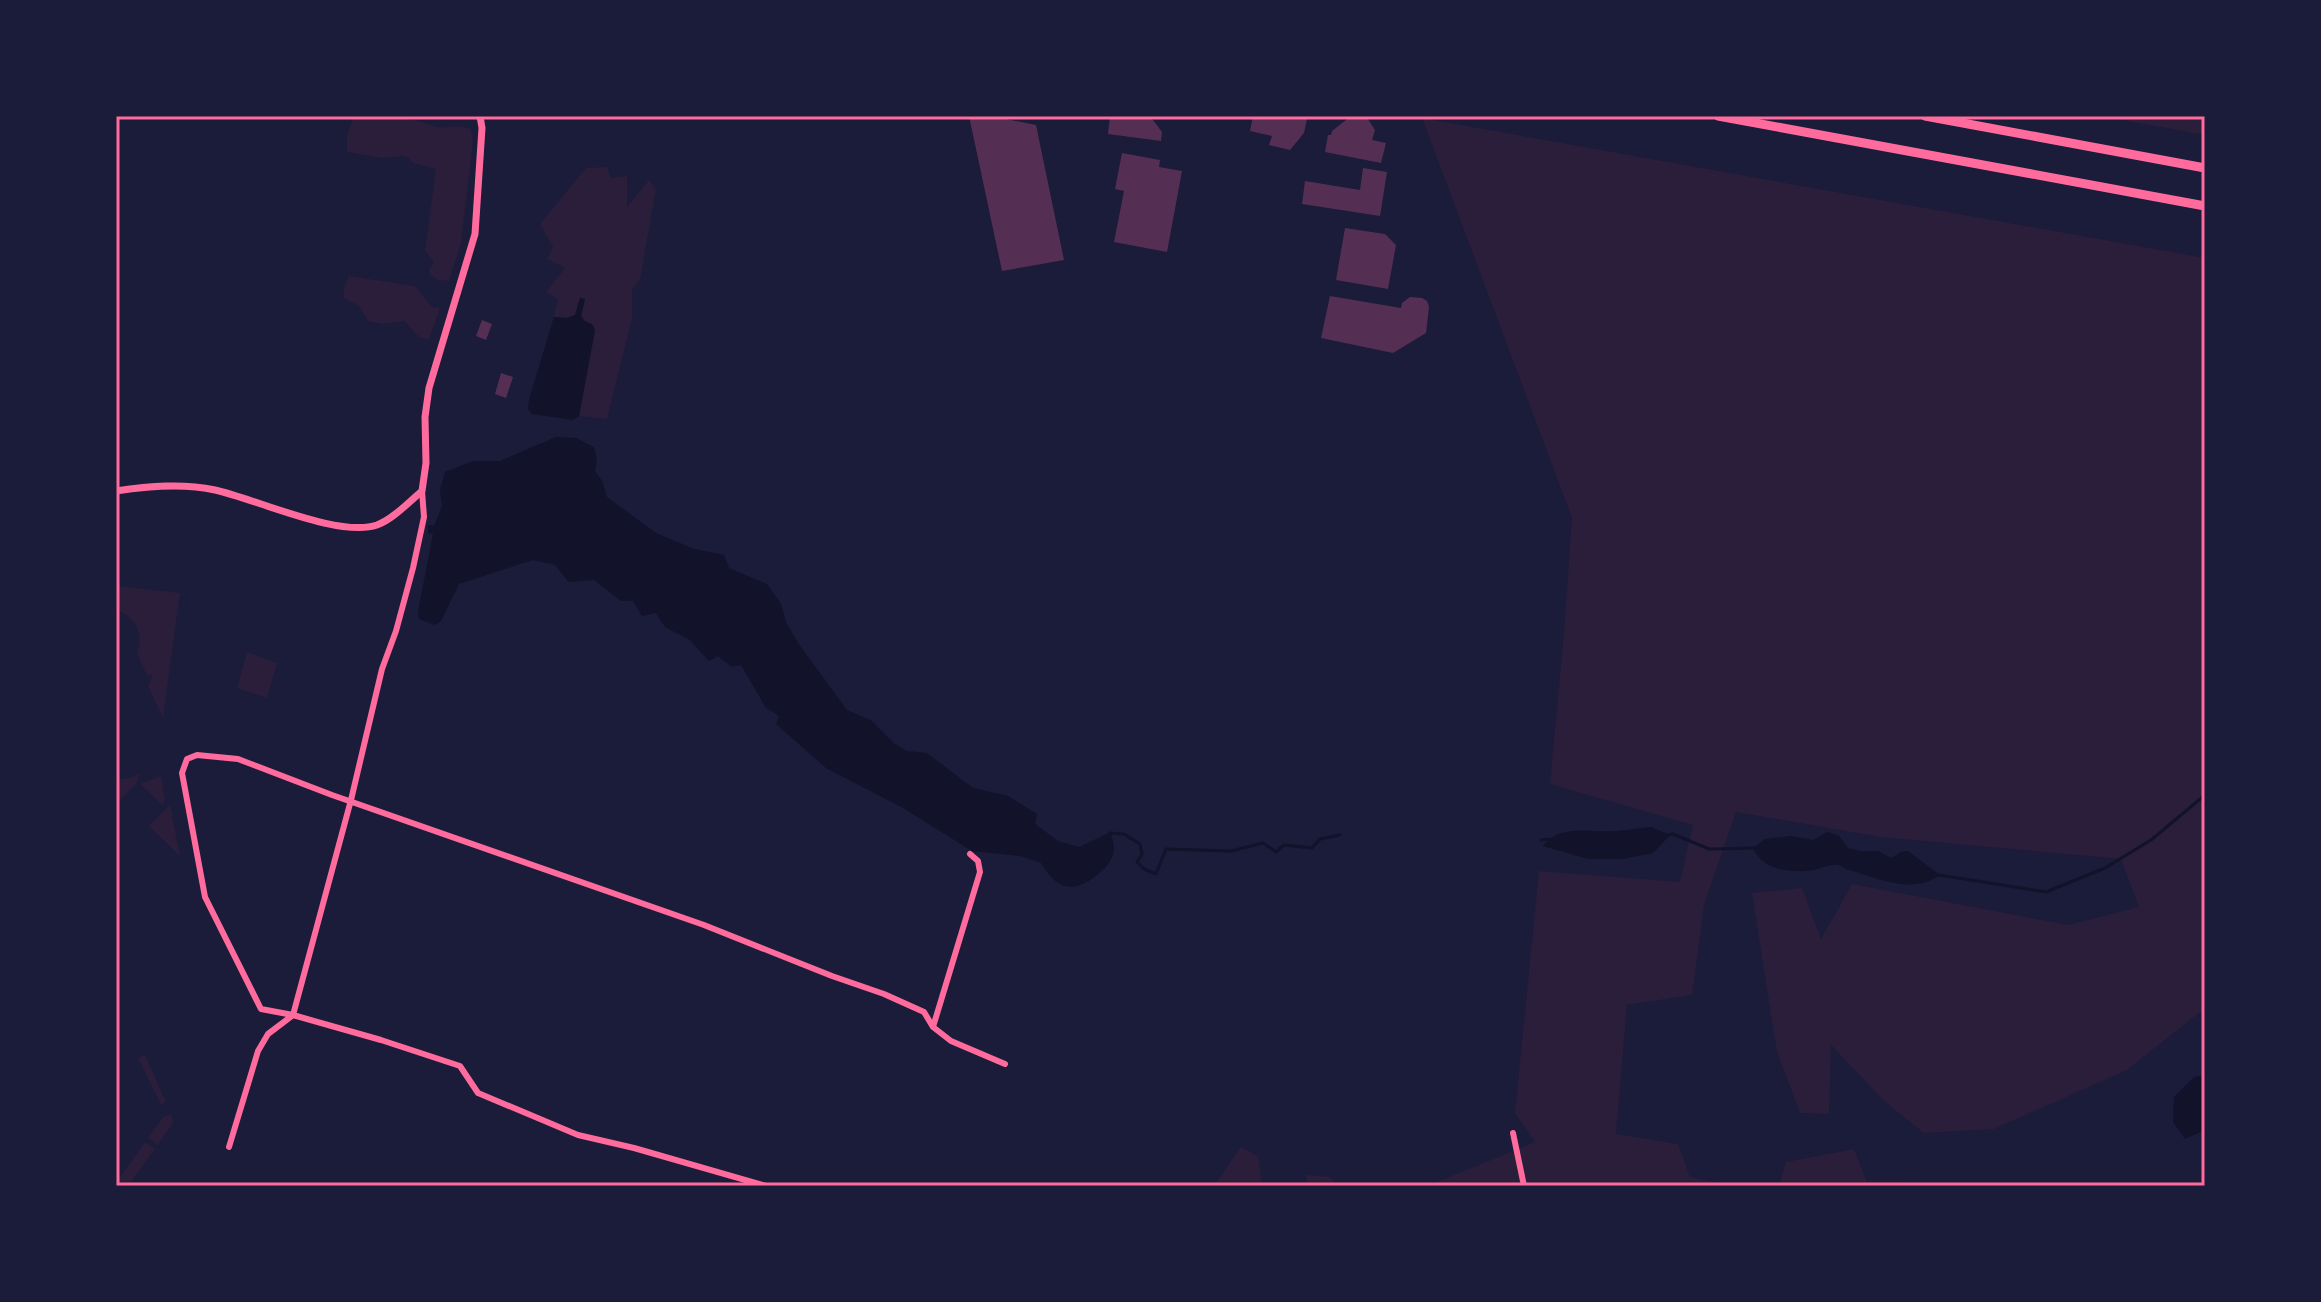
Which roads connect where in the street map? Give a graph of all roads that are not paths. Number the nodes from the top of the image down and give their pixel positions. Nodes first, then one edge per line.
1 (480, 116) edge
2 (1718, 116) edge
3 (1925, 116) edge
4 (2205, 168) edge
5 (2205, 206) edge
6 (116, 491) edge
7 (422, 491) junction
8 (351, 800) junction
9 (970, 854) dead end
10 (293, 1015) junction
11 (933, 1027) junction
12 (1005, 1064) dead end
13 (1513, 1133) dead end
14 (229, 1147) dead end
15 (766, 1186) edge
16 (1524, 1186) edge

1 - 7 street
2 - 5 highway
3 - 4 highway
6 - 7 street
7 - 8 street
8 - 10 street
8 - 10 street
8 - 11 street
9 - 11 street
10 - 14 street
10 - 15 street
11 - 12 street
13 - 16 street

